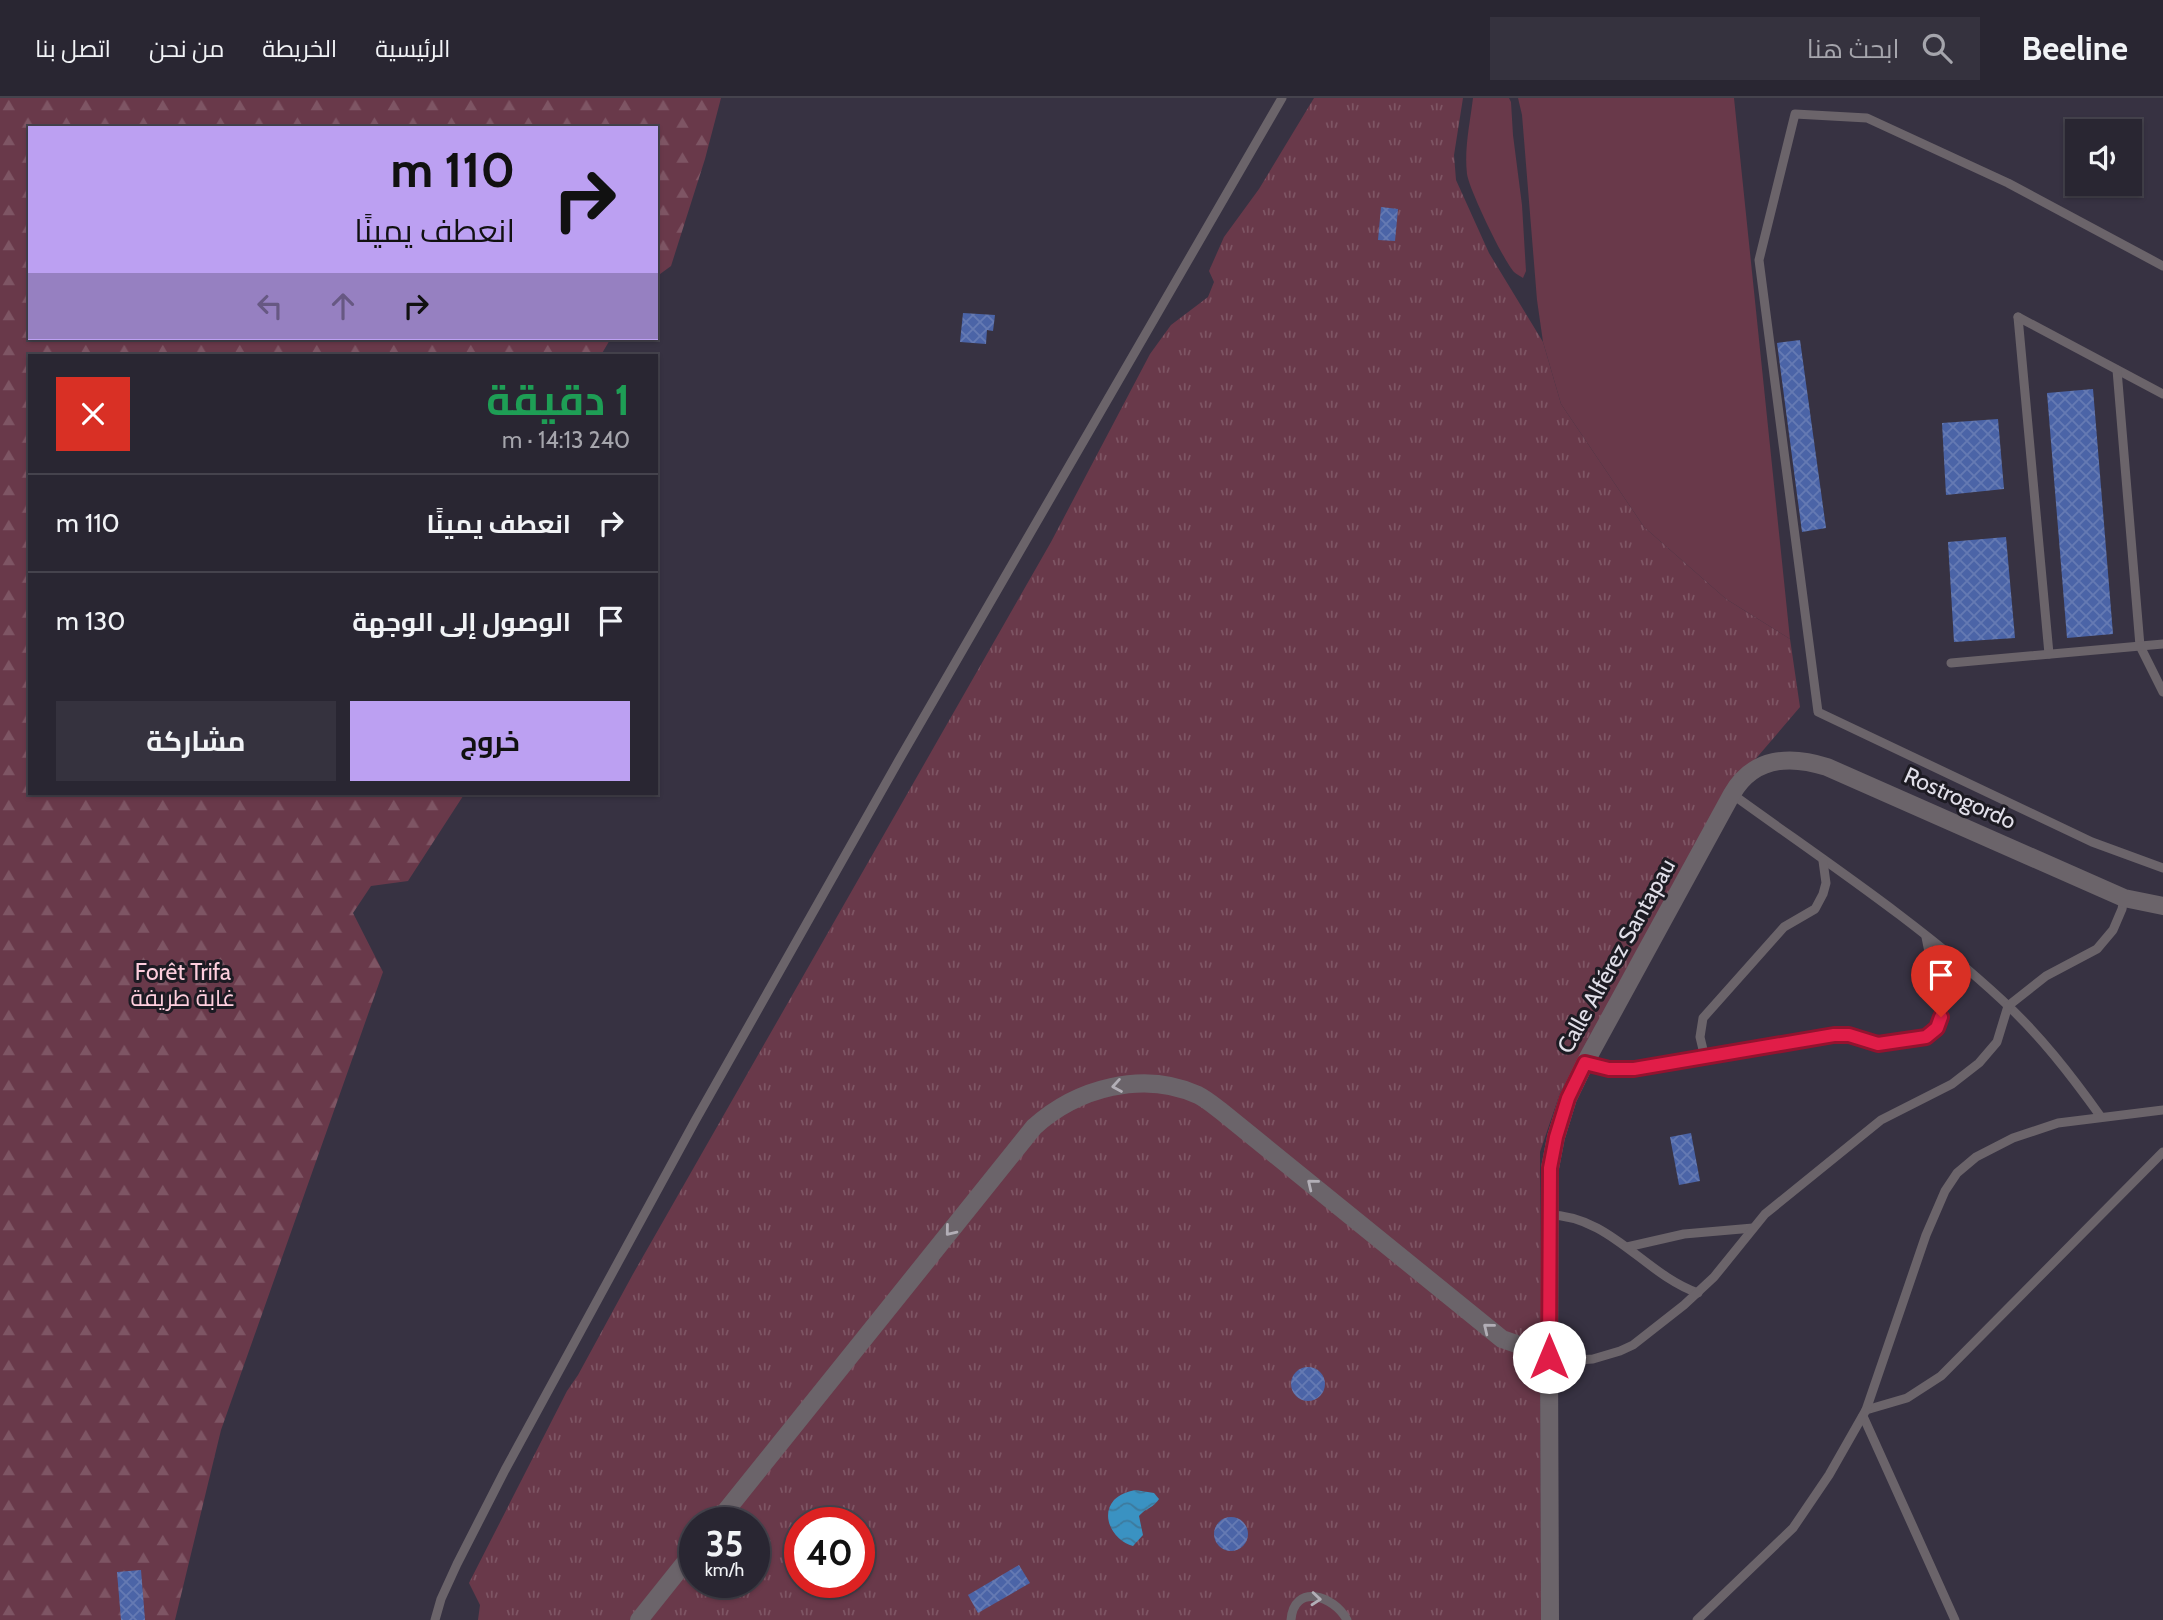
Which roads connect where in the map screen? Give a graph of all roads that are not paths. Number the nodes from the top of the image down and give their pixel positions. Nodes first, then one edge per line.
1 (1282, 98) edge
2 (2163, 267) edge
3 (2117, 370) junction
4 (2163, 394) edge
5 (2163, 644) edge
6 (2140, 646) junction
7 (2049, 654) junction
8 (1951, 663) dead end
9 (2163, 692) edge
10 (1735, 789) junction
11 (1823, 861) junction
12 (2163, 868) edge
13 (2124, 898) junction
14 (2163, 906) edge
15 (1926, 937) junction
16 (2008, 1006) junction
17 (1705, 1058) junction
18 (1585, 1063) junction
19 (2163, 1110) edge
20 (2101, 1117) junction
21 (2163, 1152) edge
22 (1548, 1215) junction
23 (1753, 1228) junction
24 (1627, 1247) junction
25 (1698, 1293) junction
26 (1549, 1356) junction
27 (1864, 1413) junction
28 (729, 1507) edge
29 (679, 1570) edge
30 (435, 1620) edge
31 (639, 1620) edge
32 (1291, 1620) edge
33 (1347, 1620) edge
34 (1550, 1620) edge
35 (1697, 1620) edge
36 (1955, 1620) edge

1 - 30 lane
2 - 12 lane
3 - 4 lane
3 - 6 lane
3 - 7 lane
5 - 6 lane
6 - 7 lane
6 - 9 lane
7 - 8 lane
10 - 11 lane
10 - 13 street, Rostrogordo
10 - 18 street, Calle Alférez Santapau
11 - 15 lane
11 - 17 lane
13 - 14 street, Rostrogordo
13 - 16 lane
15 - 16 lane
15 - 17 lane
16 - 20 lane
16 - 23 lane
17 - 18 lane
18 - 22 street, Calle Alférez Santapau
19 - 20 lane
20 - 27 lane
21 - 27 lane
22 - 24 lane
22 - 26 street, Calle Alférez Santapau
23 - 24 lane
23 - 25 lane
24 - 25 lane
25 - 26 lane
26 -> 28 street
26 - 34 street, Calle Alférez Santapau
27 - 35 lane
27 - 36 lane
29 - 31 street
32 -> 33 lane

